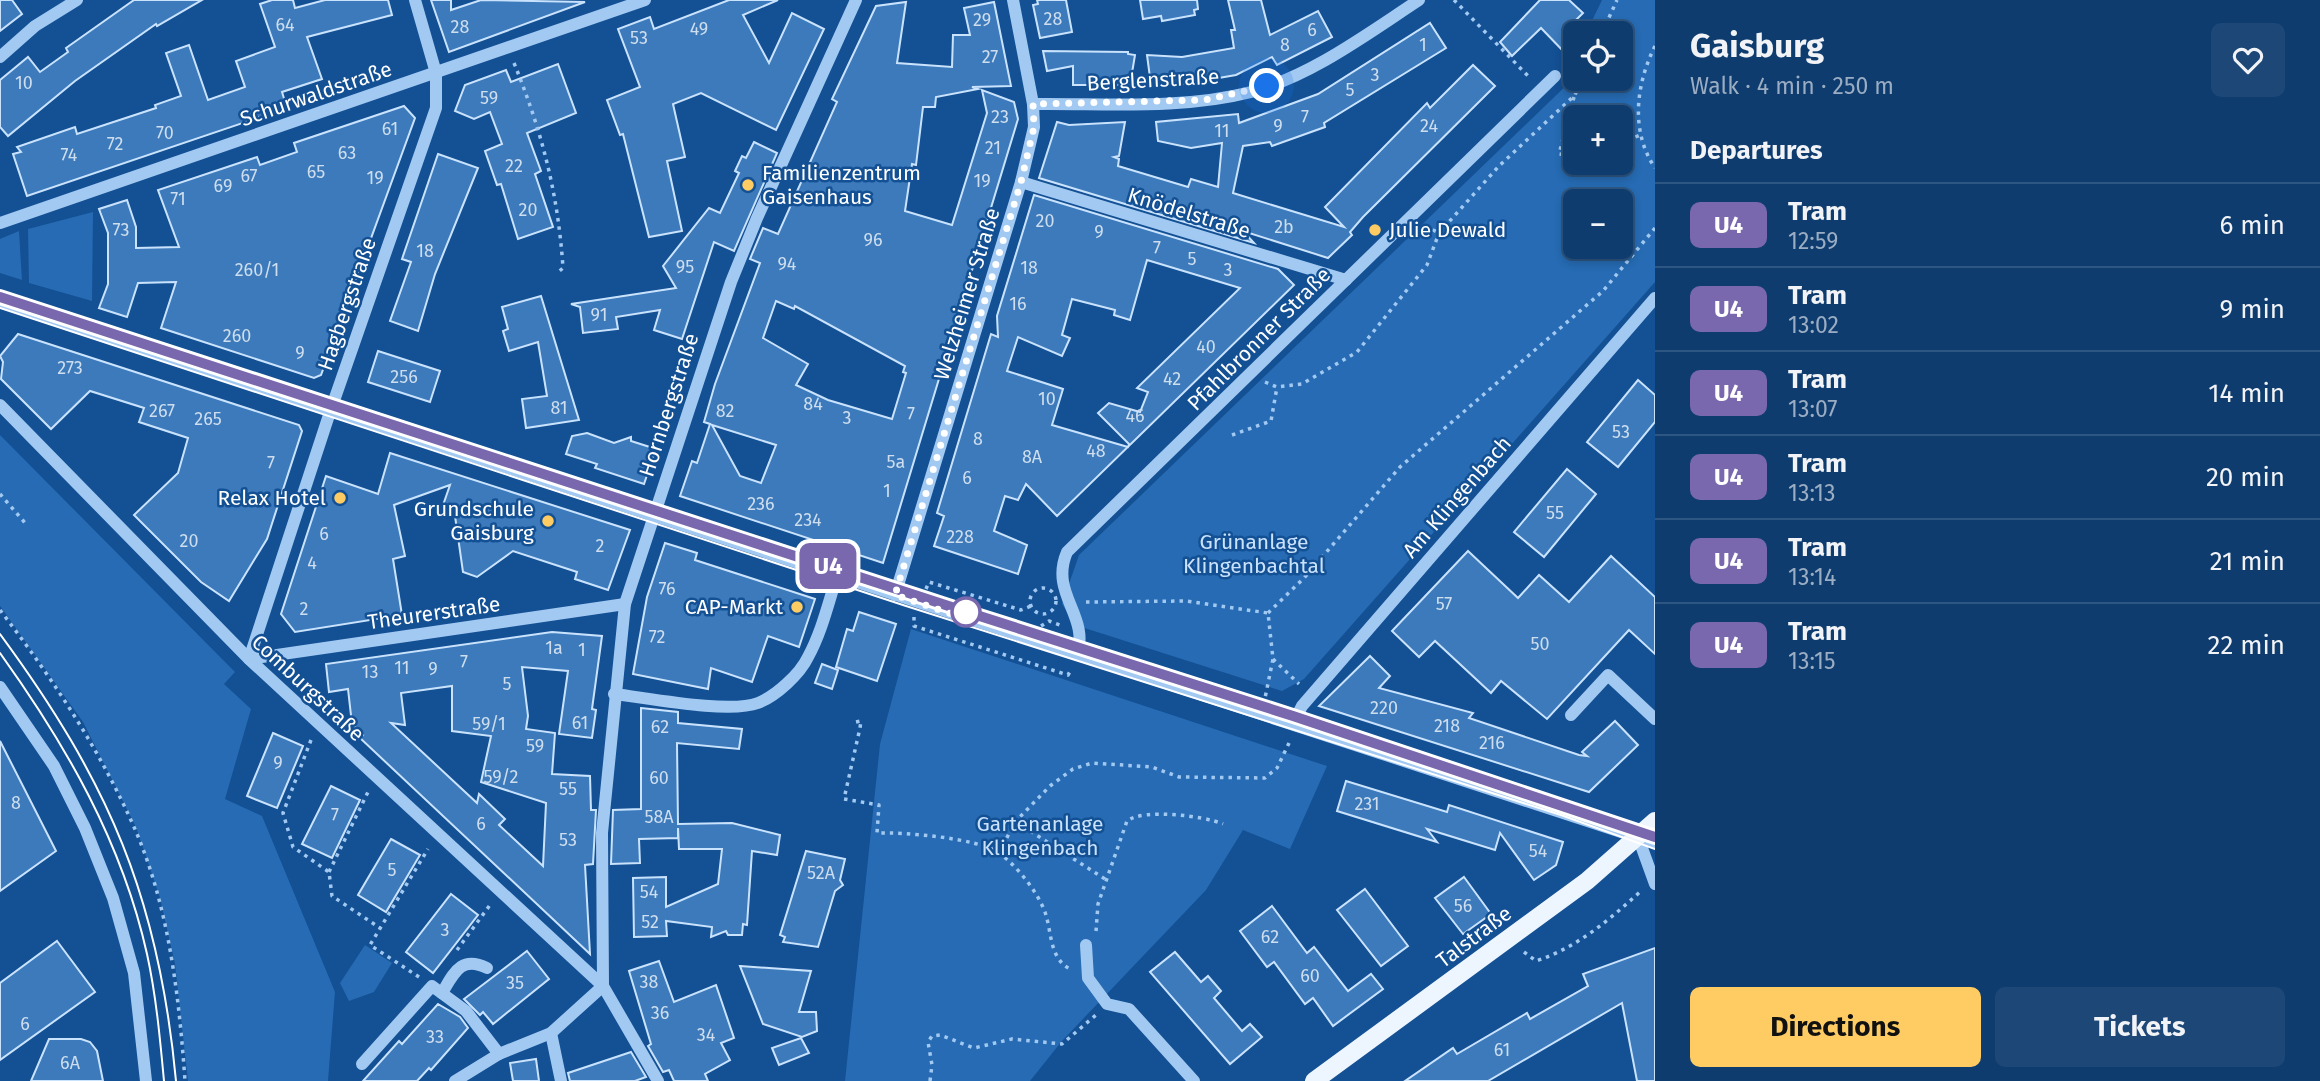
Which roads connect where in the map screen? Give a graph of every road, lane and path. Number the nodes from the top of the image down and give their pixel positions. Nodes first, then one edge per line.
1 (77, 0) edge
2 (415, 0) edge
3 (645, 0) edge
4 (856, 0) edge
5 (1013, 0) edge
6 (1419, 0) edge
7 (1454, 0) edge
8 (1617, 0) edge
9 (1607, 21) edge
10 (1655, 46) edge
11 (0, 57) edge
12 (515, 66) dead end
13 (436, 73) junction
14 (1555, 76) dead end
15 (1541, 89) junction
16 (1577, 91) edge
17 (1575, 95) junction
18 (1033, 104) junction
19 (1572, 105) edge
20 (1640, 135) junction
21 (1633, 138) edge
22 (1563, 139) edge
23 (1563, 154) edge
24 (1655, 168) edge
25 (1021, 182) junction
26 (0, 223) edge
27 (1655, 228) edge
28 (556, 274) dead end
29 (1346, 280) junction
30 (1655, 298) edge
31 (0, 302) edge
32 (1252, 375) junction
33 (1277, 387) junction
34 (0, 405) edge
35 (330, 411) junction
36 (1232, 435) dead end
37 (0, 494) edge
38 (654, 515) junction
39 (26, 524) dead end
40 (837, 576) junction
41 (895, 595) junction
42 (908, 599) junction
43 (1068, 602) junction
44 (625, 604) junction
45 (1031, 606) junction
46 (0, 610) edge
47 (1268, 613) junction
48 (1049, 621) dead end
49 (1061, 625) dead end
50 (1077, 655) junction
51 (249, 659) junction
52 (1273, 659) junction
53 (0, 687) edge
54 (614, 694) junction
55 (1311, 696) junction
56 (1260, 713) junction
57 (1571, 715) dead end
58 (1655, 719) edge
59 (856, 722) dead end
60 (318, 723) junction
61 (1296, 725) junction
62 (375, 776) junction
63 (289, 779) dead end
64 (295, 782) junction
65 (1015, 821) junction
66 (1655, 821) edge
67 (1223, 824) dead end
68 (438, 834) junction
69 (1647, 840) edge
70 (999, 853) junction
71 (329, 872) junction
72 (1105, 879) junction
73 (1654, 882) edge
74 (500, 892) junction
75 (380, 928) junction
76 (1506, 940) junction
77 (1086, 945) joint
78 (452, 957) dead end
79 (487, 968) dead end
80 (1088, 978) junction
81 (603, 986) junction
82 (437, 989) junction
83 (1083, 1028) dead end
84 (551, 1032) junction
85 (499, 1054) junction
86 (362, 1064) dead end
87 (1326, 1078) edge
88 (146, 1081) edge
89 (185, 1081) edge
90 (456, 1081) edge
91 (561, 1081) edge
92 (659, 1081) edge
93 (930, 1081) edge
94 (1194, 1081) edge

1 - 11 street
2 - 13 street, Hagbergstraße
3 - 13 street, Schurwaldstraße
4 - 38 street, Hornbergstraße
5 - 18 street, Welzheimer Straße
6 - 18 street, Berglenstraße
7 - 15 path
8 - 9 path
10 - 20 path
12 - 28 path
13 - 26 street, Schurwaldstraße
13 - 35 street, Hagbergstraße
14 - 15 street, Pfahlbronner Straße
15 - 29 street, Pfahlbronner Straße
16 - 17 path
17 - 19 path
17 - 33 path
18 - 25 street, Welzheimer Straße
20 - 21 path
20 - 24 path
22 - 23 path
25 - 29 street, Knödelstraße
25 - 41 street, Welzheimer Straße
27 - 47 path
29 - 32 street, Pfahlbronner Straße
30 - 55 street, Am Klingenbach
31 - 35 street
32 - 33 path
32 - 43 street, Pfahlbronner Straße
33 - 36 path
34 - 51 street, Comburgstraße
35 - 38 street
35 - 51 street, Hagbergstraße
37 - 39 path
38 - 40 street
38 - 44 street, Hornbergstraße
40 - 41 street
40 - 54 street
41 - 42 street
42 - 45 path
42 - 50 street
42 - 50 path
43 - 47 path
43 - 50 street, Pfahlbronner Straße
44 - 51 street, Theurerstraße
44 - 54 street, Hornbergstraße
45 - 45 path
46 - 89 path
47 - 52 path
48 - 49 path
50 - 56 street
51 - 60 street, Comburgstraße
52 - 55 path
52 - 56 path
53 - 88 street
54 - 81 street, Hornbergstraße
55 - 61 street, Am Klingenbach
56 - 61 street
57 - 58 street
59 - 70 path
60 - 62 street, Comburgstraße
60 - 64 path
61 - 65 path
61 - 69 street
62 - 68 street, Comburgstraße
62 - 71 path
63 - 64 path
64 - 71 path
65 - 70 path
65 - 72 path
66 - 69 main road, Talstraße
67 - 72 path
68 - 74 street, Comburgstraße
68 - 75 path
69 - 73 street
69 - 76 main road, Talstraße
70 - 80 path
71 - 75 path
72 - 77 path
73 - 76 path
74 - 78 path
74 - 81 street, Comburgstraße
75 - 82 path
76 - 87 main road, Talstraße
77 - 80 street
79 - 82 street
80 - 94 street
81 - 84 street
81 - 92 street
82 - 85 street
82 - 86 street
83 - 93 path
84 - 85 street
84 - 91 street
85 - 90 street

